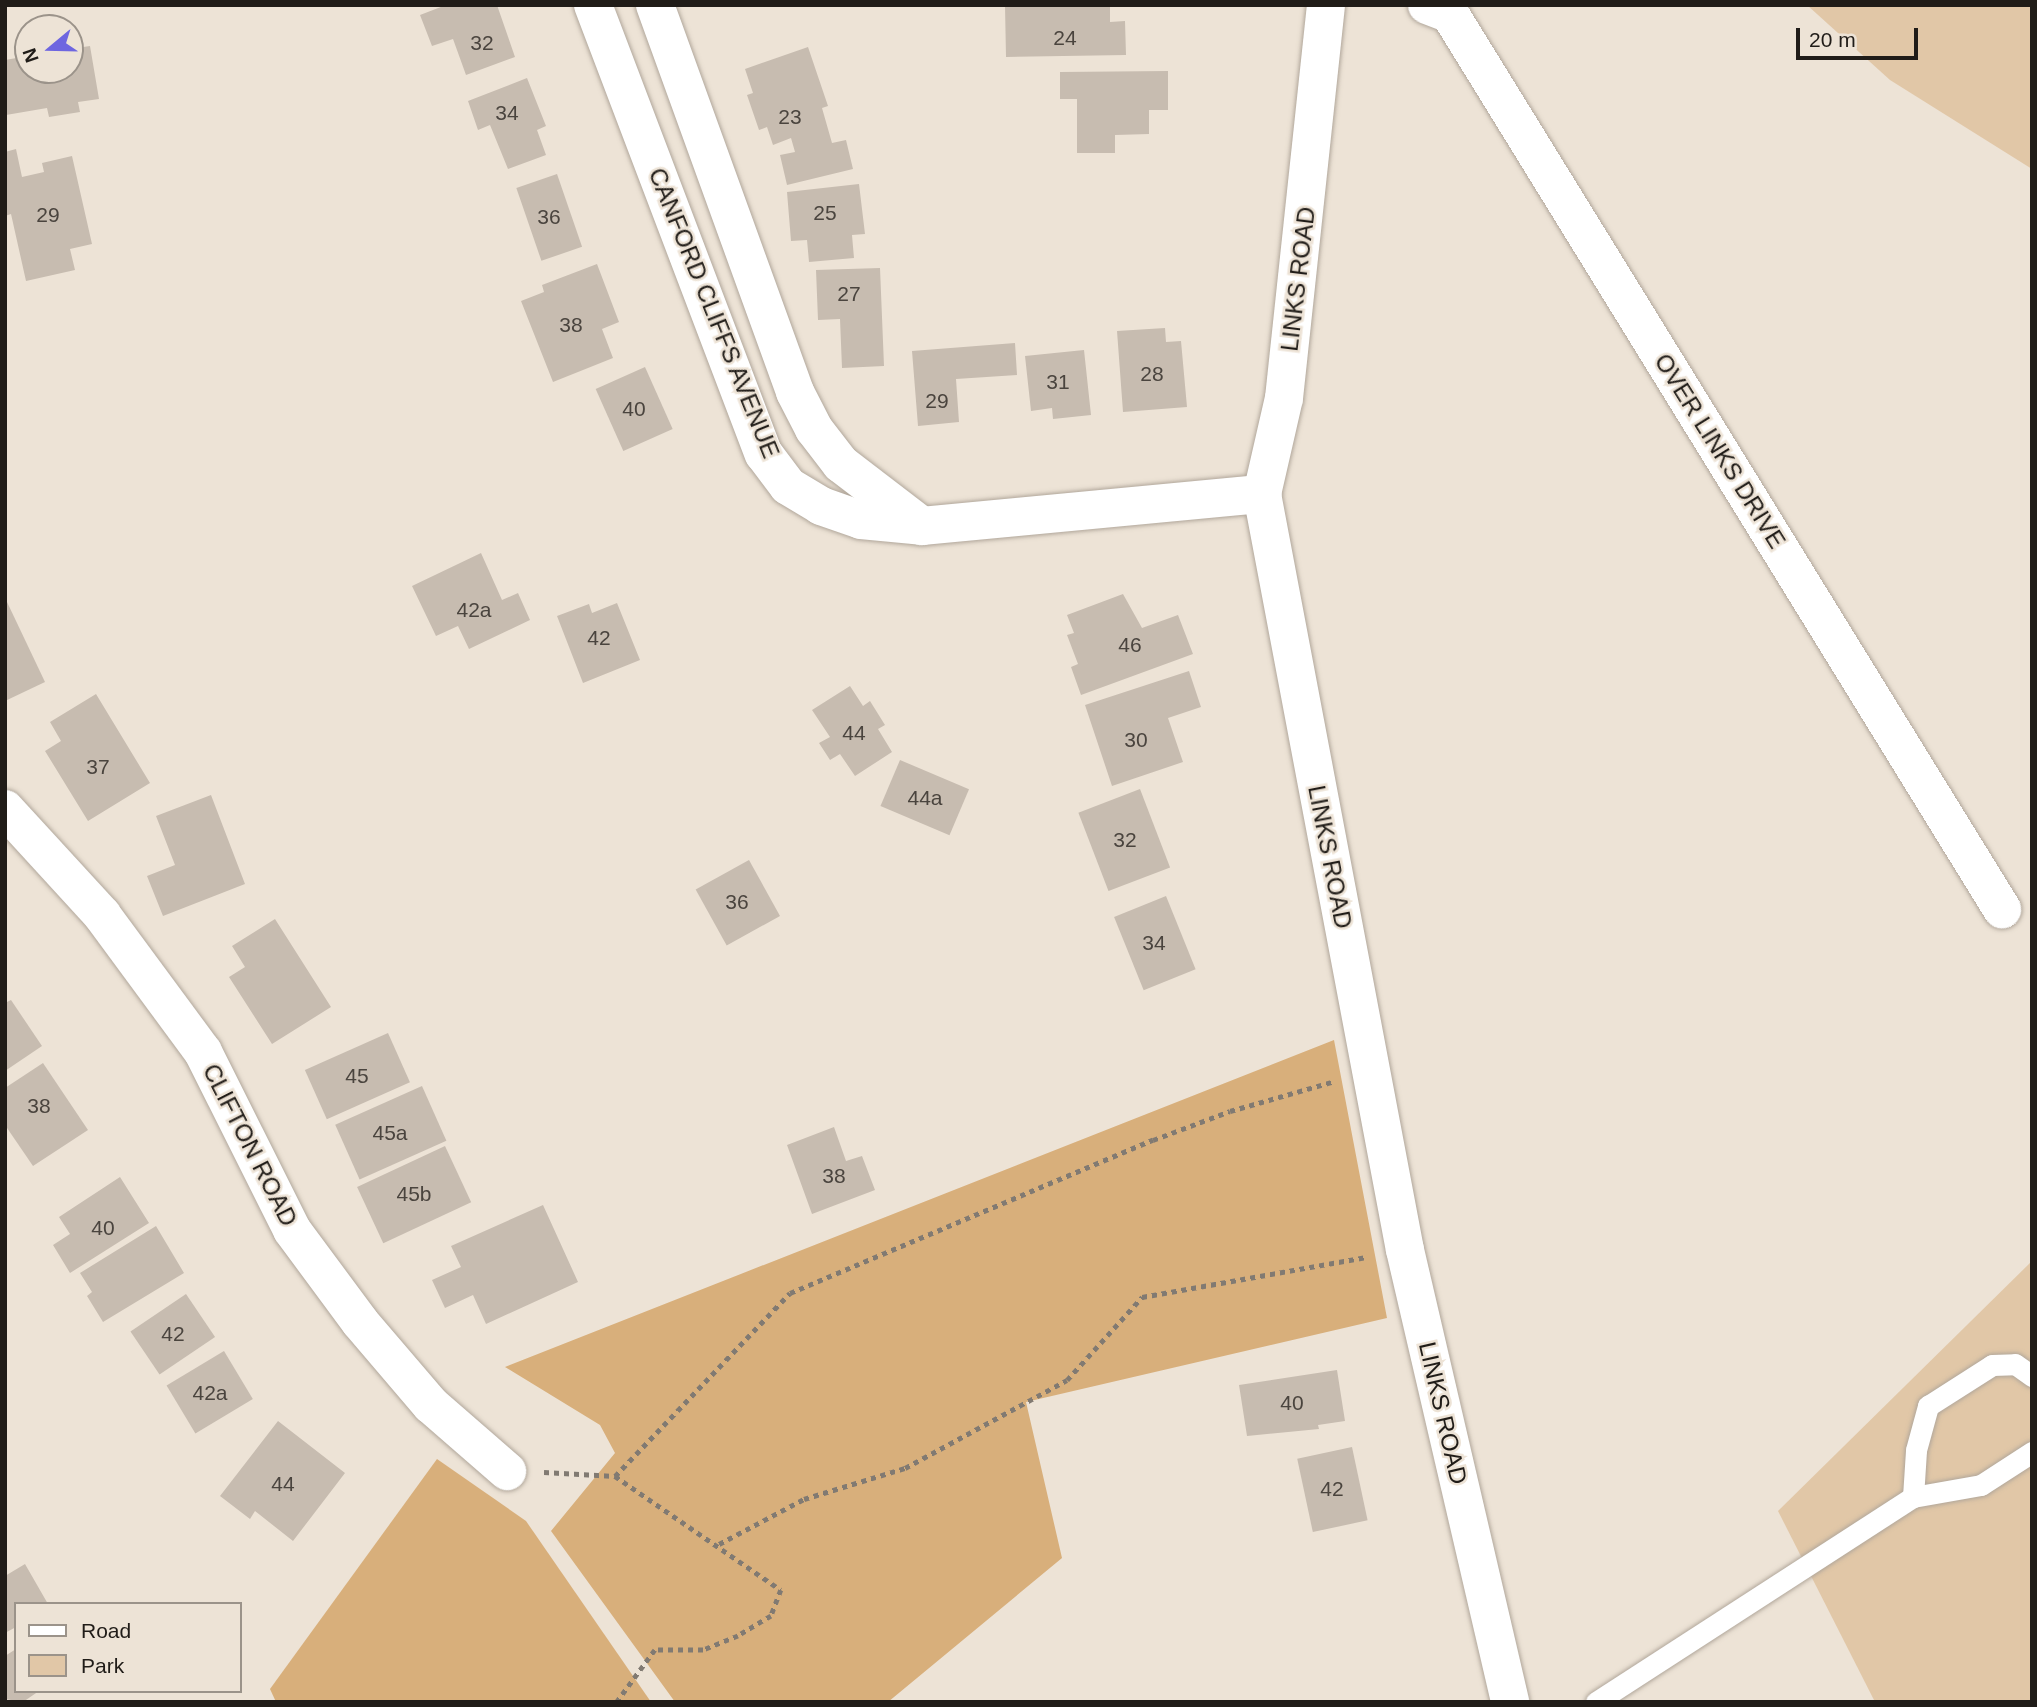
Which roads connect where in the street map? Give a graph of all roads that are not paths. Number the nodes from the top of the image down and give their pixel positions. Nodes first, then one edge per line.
1 (593, 5) edge
2 (656, 5) edge
3 (1326, 5) edge
4 (1427, 5) edge
5 (1262, 494) junction
6 (922, 526) junction
7 (5, 810) edge
8 (2002, 909) dead end
9 (2032, 1376) edge
10 (2032, 1452) edge
11 (507, 1471) road end
12 (1913, 1497) junction
13 (1510, 1702) edge
14 (1596, 1702) edge

1 - 6 street, CANFORD CLIFFS AVENUE
2 - 6 street, CANFORD CLIFFS AVENUE
3 - 5 street, LINKS ROAD
4 - 8 street, OVER LINKS DRIVE
5 - 6 street, CANFORD CLIFFS AVENUE
5 - 13 street, LINKS ROAD
7 - 11 street, CLIFTON ROAD
9 - 12 lane
10 - 12 lane
12 - 14 lane

